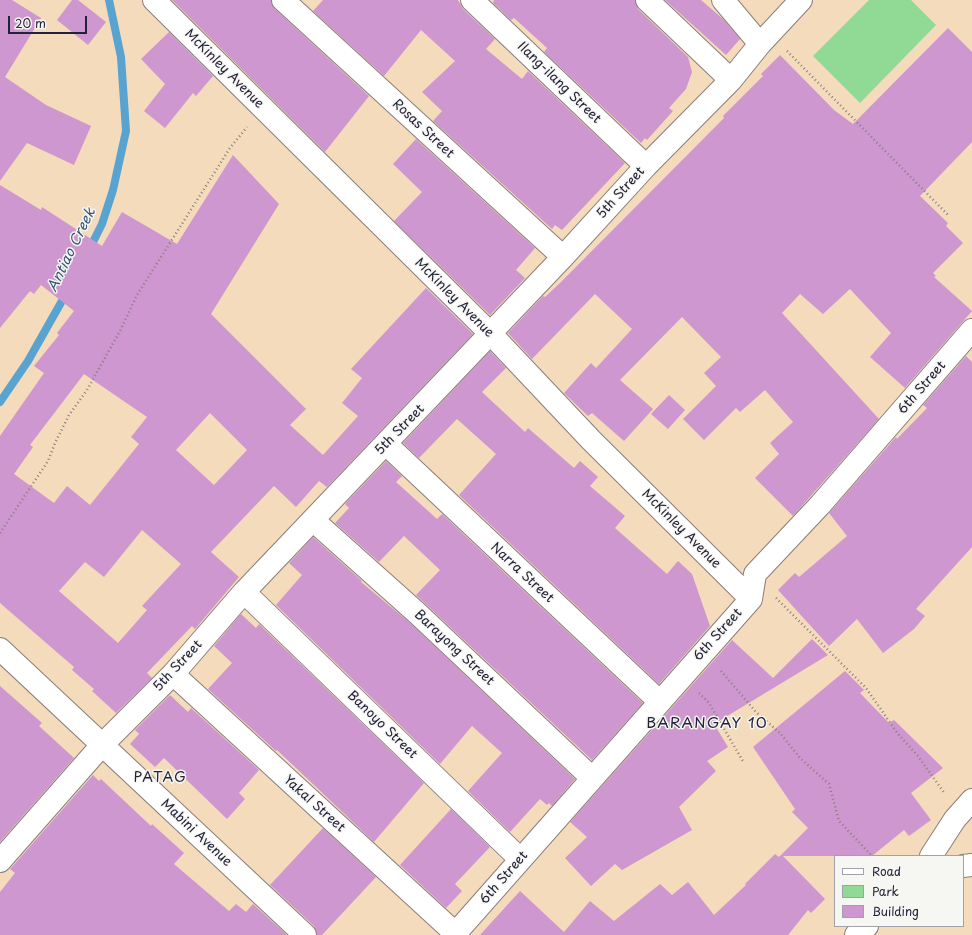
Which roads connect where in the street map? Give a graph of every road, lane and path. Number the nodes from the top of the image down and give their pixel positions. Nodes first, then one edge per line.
1 (154, 0) edge
2 (283, 0) edge
3 (472, 0) edge
4 (647, 0) edge
5 (723, 0) edge
6 (801, 0) edge
7 (765, 38) junction
8 (731, 80) junction
9 (263, 108) junction
10 (646, 166) junction
11 (949, 216) dead end
12 (563, 257) junction
13 (972, 330) edge
14 (491, 334) junction
15 (386, 444) junction
16 (314, 521) junction
17 (0, 533) edge
18 (755, 574) junction
19 (244, 592) junction
20 (750, 599) junction
21 (0, 649) edge
22 (703, 652) junction
23 (173, 674) junction
24 (681, 676) junction
25 (659, 701) junction
26 (102, 745) junction
27 (744, 764) dead end
28 (592, 778) junction
29 (966, 807) edge
30 (871, 855) edge
31 (933, 855) edge
32 (520, 859) junction
33 (0, 861) edge
34 (867, 927) edge
35 (454, 934) edge
36 (305, 935) edge
37 (856, 935) edge

1 - 9 street, McKinley Avenue
2 - 12 street, Rosas Street
3 - 10 street, Ilang-ilang Street
4 - 8 street
5 - 7 street
6 - 7 street, 5th Street
7 - 8 street, 5th Street
7 - 11 path
8 - 10 street, 5th Street
9 - 14 street, McKinley Avenue
9 - 17 path
10 - 12 street, 5th Street
12 - 14 street, 5th Street
13 - 18 street, 6th Street
14 - 15 street, 5th Street
14 - 20 street, McKinley Avenue
15 - 16 street, 5th Street
15 - 25 street, Narra Street
16 - 19 street, 5th Street
16 - 28 street, Barayong Street
18 - 20 street, 6th Street
18 - 29 path
19 - 23 street, 5th Street
19 - 32 street, Banoyo Street
20 - 22 street, 6th Street
21 - 26 street, Mabini Avenue
22 - 24 street, 6th Street
22 - 30 path
23 - 26 street, 5th Street
23 - 35 street, Yakal Street
24 - 25 street, 6th Street
24 - 27 path
25 - 28 street, 6th Street
26 - 33 street, 5th Street
26 - 36 street, Mabini Avenue
28 - 32 street, 6th Street
29 - 31 street
32 - 35 street, 6th Street
34 - 37 street

